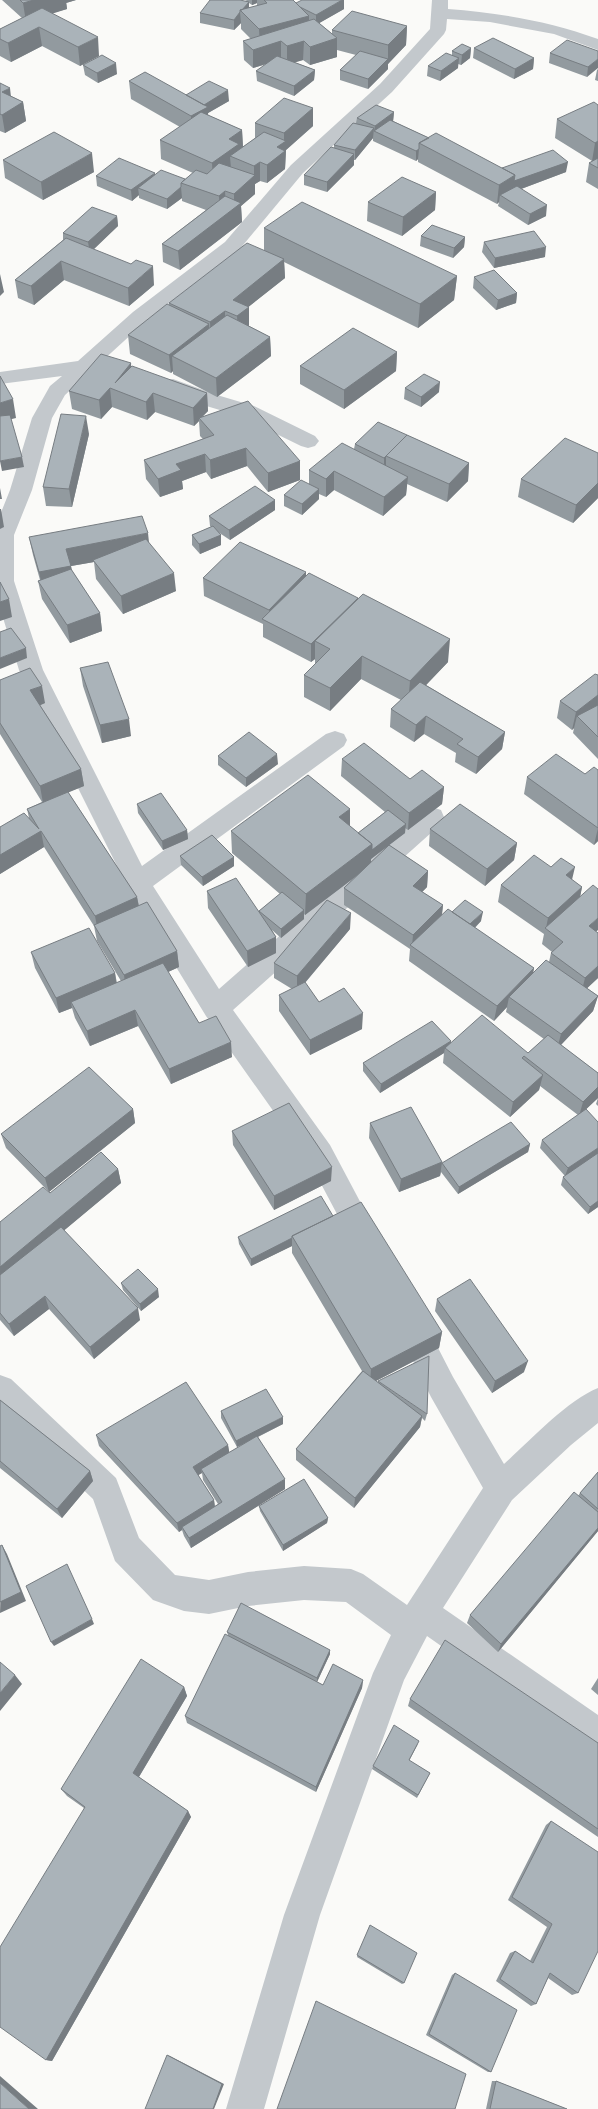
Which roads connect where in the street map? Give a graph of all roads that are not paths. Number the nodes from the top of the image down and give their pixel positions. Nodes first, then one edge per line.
1 (440, 7) edge
2 (598, 45) edge
3 (98, 362) junction
4 (0, 378) edge
5 (158, 379) edge
6 (308, 441) dead end
7 (336, 740) dead end
8 (432, 817) edge
9 (138, 883) junction
10 (216, 1008) junction
11 (379, 1265) edge
12 (397, 1300) edge
13 (0, 1390) edge
14 (598, 1403) edge
15 (500, 1490) junction
16 (416, 1621) junction
17 (598, 1736) edge
18 (245, 2109) edge

1 - 2 street
1 - 3 street
3 - 4 street
3 - 9 street
5 - 6 street
7 - 9 street
8 - 10 street
9 - 10 street
10 - 11 street
12 - 15 street
13 - 16 street
14 - 15 street
15 - 16 street
16 - 17 street
16 - 18 street

